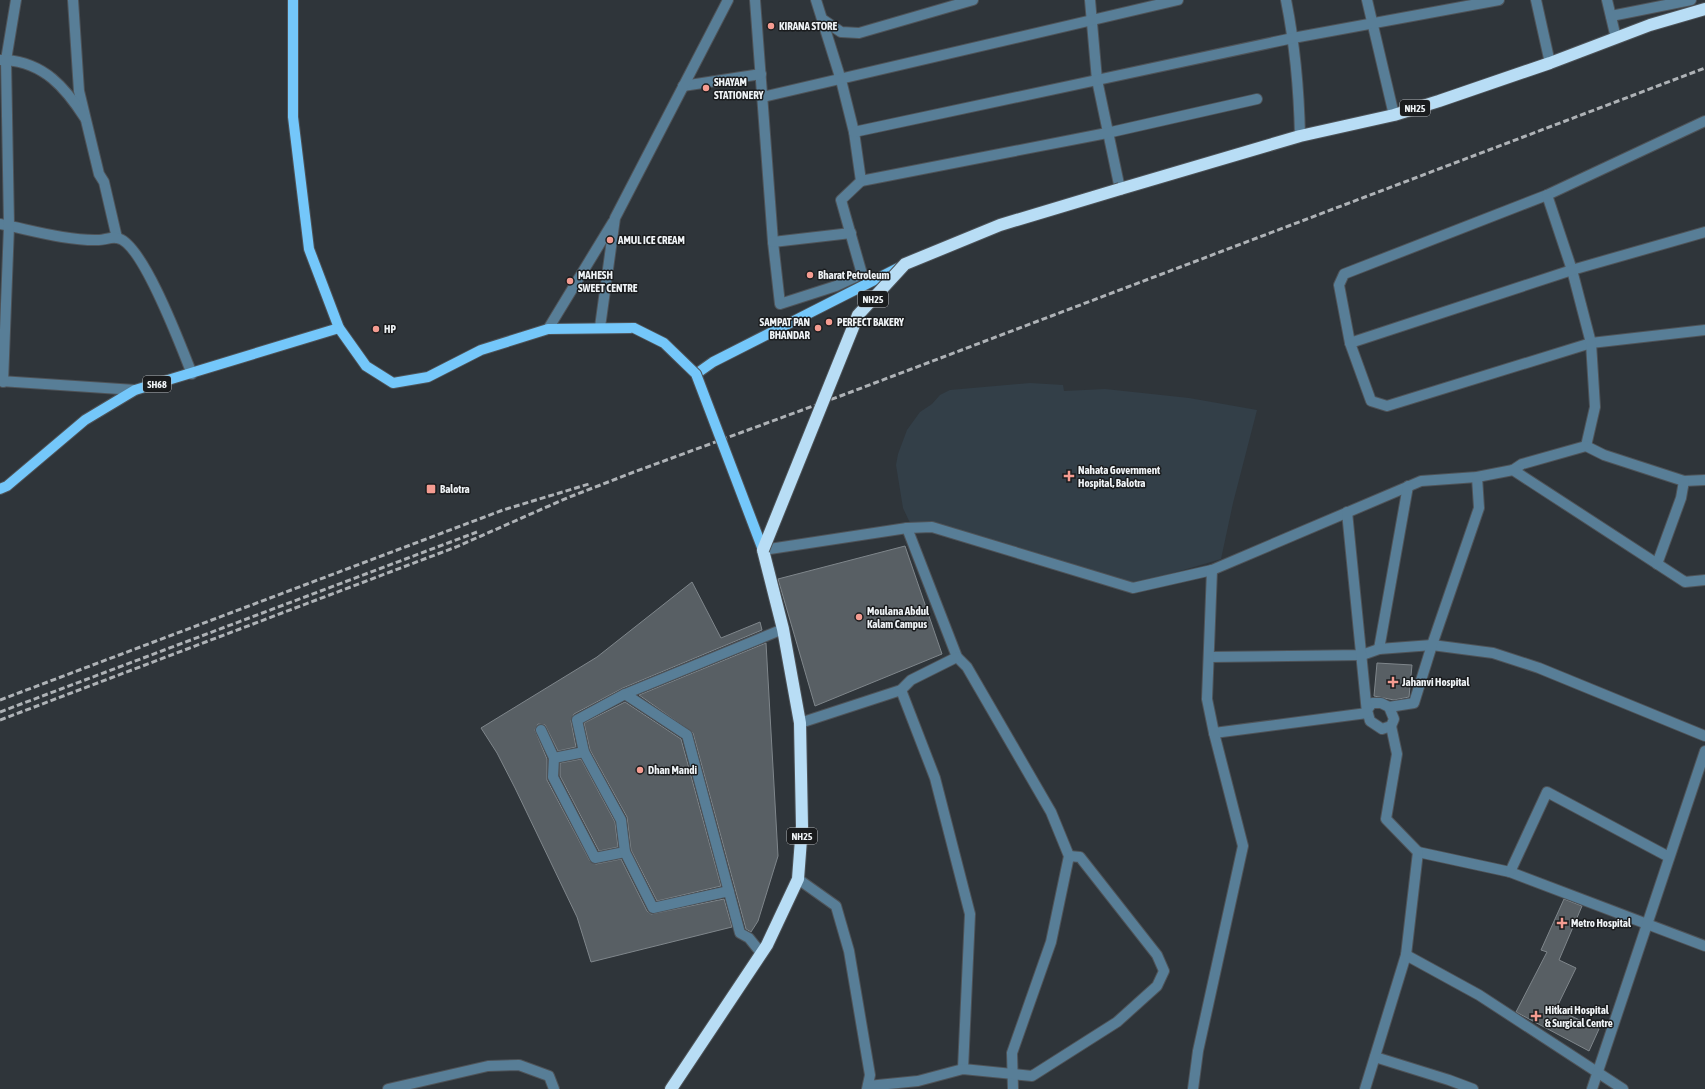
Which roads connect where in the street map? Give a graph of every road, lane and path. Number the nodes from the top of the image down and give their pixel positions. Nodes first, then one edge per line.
1 (16, 0) edge
2 (73, 0) edge
3 (293, 0) edge
4 (728, 0) edge
5 (755, 0) edge
6 (816, 0) edge
7 (973, 0) edge
8 (1090, 0) edge
9 (1178, 0) edge
10 (1286, 0) edge
11 (1367, 0) edge
12 (1499, 0) edge
13 (1536, 0) edge
14 (1607, 0) edge
15 (1691, 0) edge
16 (1446, 5) edge
17 (1705, 9) edge
18 (1683, 14) junction
19 (1611, 16) junction
20 (822, 19) junction
21 (1091, 21) junction
22 (1373, 24) junction
23 (1294, 38) junction
24 (1616, 38) junction
25 (3, 60) edge
26 (1550, 63) junction
27 (761, 74) junction
28 (841, 80) junction
29 (1097, 80) junction
30 (683, 86) junction
31 (763, 97) junction
32 (1257, 99) dead end
33 (1394, 115) junction
34 (85, 118) junction
35 (1705, 121) edge
36 (854, 132) junction
37 (1108, 133) junction
38 (1300, 136) junction
39 (861, 181) junction
40 (1120, 189) junction
41 (1548, 195) junction
42 (615, 218) junction
43 (4, 225) edge
44 (1705, 232) edge
45 (851, 233) junction
46 (117, 238) junction
47 (774, 242) junction
48 (906, 264) junction
49 (1572, 270) junction
50 (600, 327) junction
51 (339, 328) junction
52 (548, 329) junction
53 (1705, 330) edge
54 (1350, 343) junction
55 (1590, 343) junction
56 (192, 374) junction
57 (696, 374) junction
58 (1, 382) edge
59 (135, 390) junction
60 (1586, 446) junction
61 (1513, 470) junction
62 (1477, 477) junction
63 (1705, 480) edge
64 (1684, 481) junction
65 (1408, 486) junction
66 (0, 489) edge
67 (1347, 512) junction
68 (907, 528) junction
69 (763, 550) junction
70 (1657, 564) junction
71 (1212, 570) junction
72 (1705, 580) edge
73 (782, 629) junction
74 (1432, 645) junction
75 (1379, 648) junction
76 (1362, 655) junction
77 (957, 657) junction
78 (1209, 657) junction
79 (901, 690) junction
80 (625, 694) junction
81 (1389, 707) junction
82 (1367, 712) junction
83 (800, 723) junction
84 (1391, 726) junction
85 (541, 730) dead end
86 (1214, 733) junction
87 (1705, 736) edge
88 (1705, 751) edge
89 (584, 752) junction
90 (554, 758) junction
91 (625, 852) junction
92 (1418, 852) junction
93 (1069, 856) junction
94 (1669, 857) junction
95 (1510, 872) junction
96 (798, 879) junction
97 (729, 891) junction
98 (1646, 925) junction
99 (1705, 946) edge
100 (761, 953) junction
101 (1406, 955) junction
102 (1375, 1057) junction
103 (963, 1069) junction
104 (1013, 1073) junction
105 (1598, 1073) junction
106 (1447, 1084) edge
107 (867, 1087) edge
108 (388, 1089) edge
109 (554, 1089) edge
110 (671, 1089) edge
111 (1013, 1089) edge
112 (1193, 1089) edge
113 (1365, 1089) edge
114 (1473, 1089) edge
115 (1592, 1089) edge
116 (1623, 1089) edge

1 - 25 street
2 - 34 street
3 - 51 main road
4 - 30 street
5 - 27 street
6 - 20 street
7 - 20 street
8 - 21 street
9 - 21 street
10 - 23 street
11 - 22 street
12 - 16 street
13 - 26 street
14 - 19 street
15 - 18 street
15 - 19 street
16 - 22 street
17 - 18 highway, NH25
18 - 24 highway, NH25
19 - 24 street
20 - 28 street
21 - 28 street
21 - 29 street
22 - 23 street
22 - 33 street
23 - 29 street
23 - 38 street
24 - 26 highway, NH25
25 - 34 street
25 - 43 street
26 - 33 highway, NH25
27 - 30 street
27 - 31 street
28 - 31 street
28 - 36 street
29 - 36 street
29 - 37 street
30 - 42 street
31 - 47 street
32 - 37 street
33 - 38 highway, NH25
34 - 46 street
35 - 41 street
36 - 39 street
37 - 39 street
37 - 40 street
38 - 40 highway, NH25
39 - 45 street
40 - 48 highway, NH25, bridge
41 - 49 street
41 - 54 street
42 - 50 street
42 - 52 street
43 - 46 street
43 - 58 street
44 - 49 street
45 - 47 street
45 - 47 street
46 - 56 street
48 - 57 main road, bridge
48 - 69 highway, NH25, bridge
49 - 54 street
49 - 55 street
50 - 52 main road
50 - 57 main road, bridge
51 - 52 main road
51 - 56 main road, SH68
53 - 55 street
54 - 55 street
55 - 60 street
56 - 59 main road, SH68
57 - 69 main road, bridge
58 - 59 street
59 - 66 main road, SH68
60 - 61 street
60 - 64 street
61 - 62 street
61 - 70 street
62 - 65 street
62 - 74 street
63 - 64 street
64 - 70 street
65 - 67 street
65 - 75 street
67 - 71 street
67 - 76 street
68 - 69 street
68 - 71 street
68 - 77 street
69 - 73 highway, NH25
70 - 72 street
71 - 78 street
73 - 80 street
73 - 83 highway, NH25
74 - 75 street
74 - 81 street
74 - 87 street
75 - 76 street
76 - 78 street
76 - 82 street
77 - 79 street
77 - 93 street
78 - 86 street
79 - 83 street
79 - 103 street
80 - 89 street
80 - 97 street
81 - 82 street
81 - 84 street
82 - 84 street
82 - 86 street
83 - 96 highway, NH25
84 - 92 street
85 - 90 street
86 - 112 street
88 - 94 street
89 - 90 street
89 - 91 street
90 - 91 street
91 - 97 street
92 - 95 street
92 - 101 street
93 - 104 street
93 - 104 street
94 - 95 street
94 - 98 street
95 - 98 street
96 - 100 highway, NH25
96 - 107 street
97 - 100 street
98 - 99 street
98 - 105 street
100 - 110 highway, NH25
101 - 102 street
101 - 105 street
102 - 106 street
102 - 113 street
103 - 104 street
103 - 107 street
104 - 111 street
105 - 115 street
105 - 116 street
106 - 114 street
108 - 109 street

